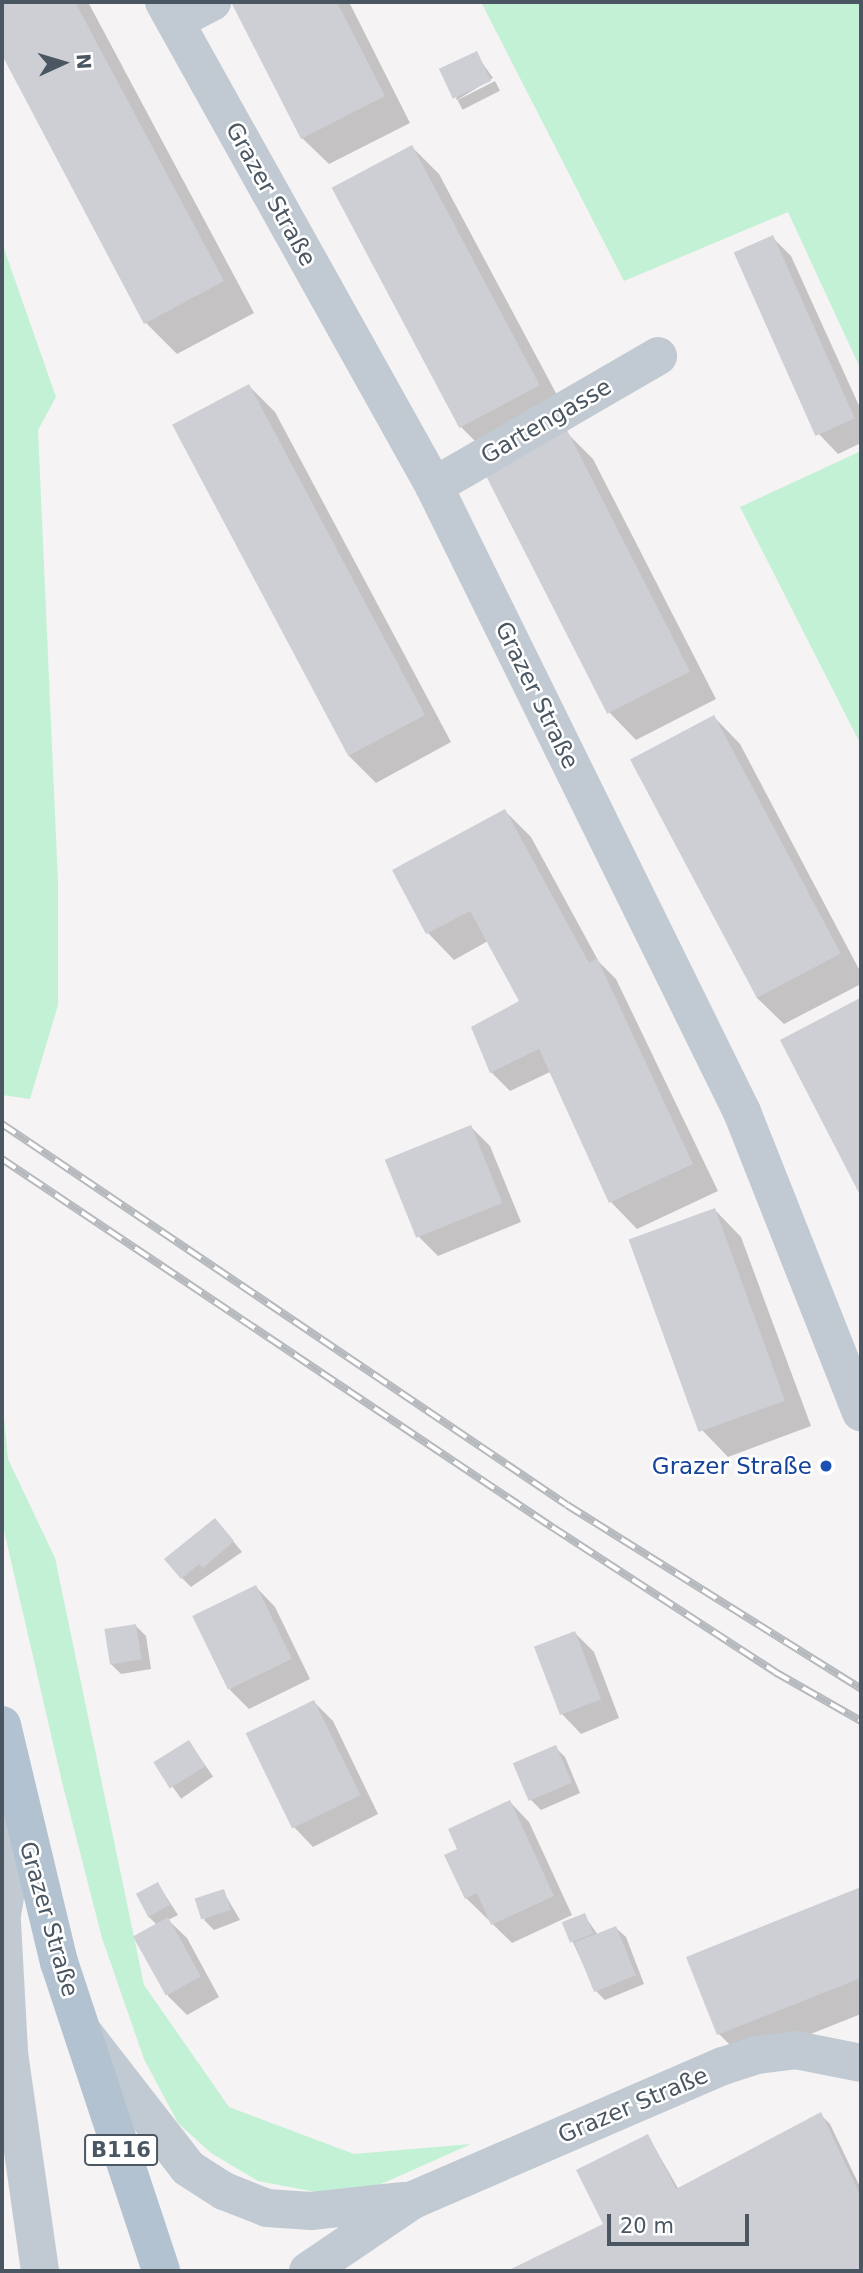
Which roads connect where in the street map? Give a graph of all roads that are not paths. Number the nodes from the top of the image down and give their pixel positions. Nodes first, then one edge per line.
1 (212, 2) edge
2 (169, 8) edge
3 (658, 356) dead end
4 (434, 486) junction
5 (861, 1412) edge
6 (2, 1725) edge
7 (19, 1812) junction
8 (2, 1915) edge
9 (2, 1922) edge
10 (80, 2029) junction
11 (861, 2063) edge
12 (412, 2200) junction
13 (40, 2271) edge
14 (161, 2271) edge
15 (308, 2271) edge

1 - 2 street
2 - 4 street, Grazer Straße
3 - 4 street, Gartengasse
4 - 5 street, Grazer Straße
6 - 7 main road, Grazer Straße / B116
7 - 8 street
7 - 10 main road, Grazer Straße / B116
9 - 13 street
10 - 12 street, Grazer Straße
10 - 14 main road, Grazer Straße / B116
11 - 12 street, Grazer Straße
12 - 15 street, Grazer Straße

